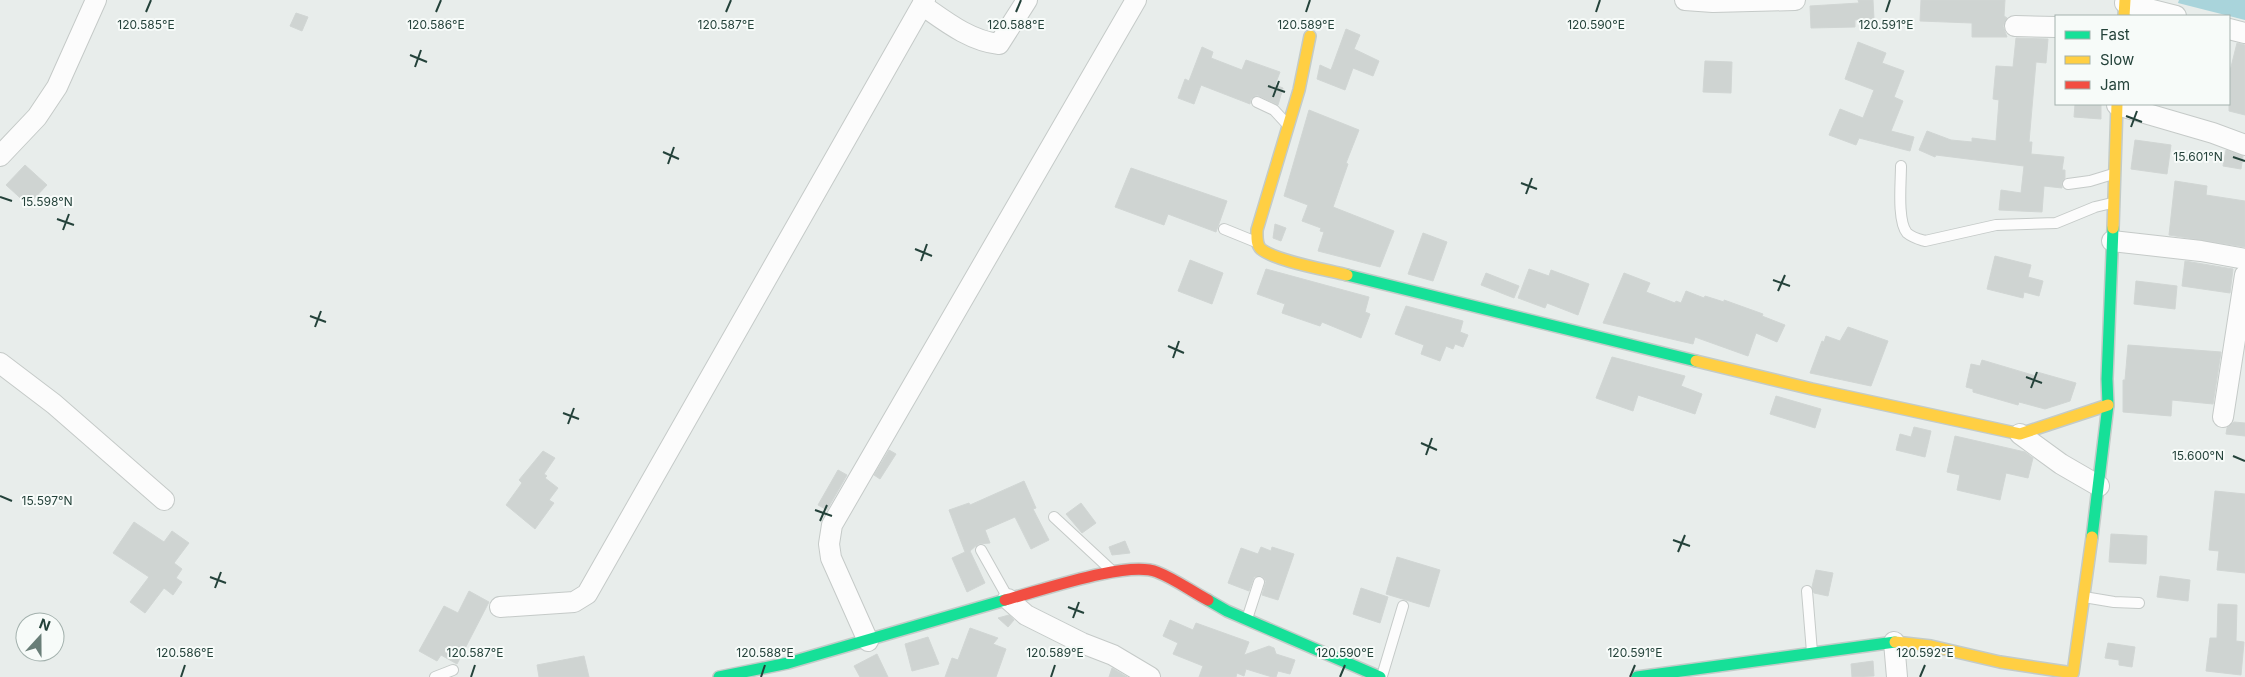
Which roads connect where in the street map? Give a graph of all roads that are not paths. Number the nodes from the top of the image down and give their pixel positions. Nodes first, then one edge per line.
1 (96, 0) edge
2 (1028, 0) edge
3 (1136, 0) edge
4 (1685, 0) edge
5 (1795, 0) edge
6 (923, 3) edge
7 (2124, 7) edge
8 (2170, 15) edge
9 (2015, 26) dead end
10 (2055, 27) edge
11 (2230, 29) edge
12 (2245, 32) edge
13 (1310, 36) dead end
14 (1257, 102) dead end
15 (2117, 105) edge
16 (1288, 126) junction
17 (2245, 145) edge
18 (0, 156) edge
19 (1901, 166) dead end
20 (2114, 173) junction
21 (2068, 184) dead end
22 (2114, 203) junction
23 (1224, 229) dead end
24 (2112, 241) junction
25 (1256, 242) junction
26 (2245, 259) edge
27 (2245, 275) edge
28 (0, 363) edge
29 (2108, 405) junction
30 (2223, 417) dead end
31 (2020, 434) junction
32 (2099, 486) junction
33 (164, 500) dead end
34 (1054, 517) dead end
35 (981, 550) dead end
36 (1112, 571) junction
37 (1259, 582) dead end
38 (1806, 591) dead end
39 (2083, 597) junction
40 (1008, 599) junction
41 (2139, 602) dead end
42 (1403, 606) dead end
43 (500, 607) dead end
44 (1247, 620) junction
45 (868, 641) junction
46 (1894, 642) junction
47 (1812, 654) junction
48 (453, 670) dead end
49 (1376, 676) edge
50 (1645, 676) edge
51 (2076, 676) edge
52 (435, 677) edge
53 (719, 677) edge
54 (1150, 677) edge
55 (1897, 677) edge

1 - 18 street
2 - 6 street
3 - 45 street
4 - 5 street
6 - 43 street
7 - 8 street
9 - 10 street
11 - 12 street
13 - 16 street
14 - 16 lane
15 - 17 street
15 - 20 street
16 - 25 street
19 - 22 lane
20 - 21 lane
20 - 22 street
22 - 24 street
23 - 25 lane
24 - 26 street
24 - 29 street
25 - 31 street
27 - 30 street
28 - 33 street
29 - 31 street
29 - 32 street
31 - 32 street
32 - 39 street
34 - 36 lane
35 - 40 lane
36 - 40 street
36 - 44 street
37 - 44 lane
38 - 47 lane
39 - 41 lane
39 - 51 street
40 - 45 street
40 - 54 street
42 - 49 lane
44 - 49 street
45 - 53 street
46 - 47 street
46 - 51 street
46 - 55 street
47 - 50 street
48 - 52 lane

